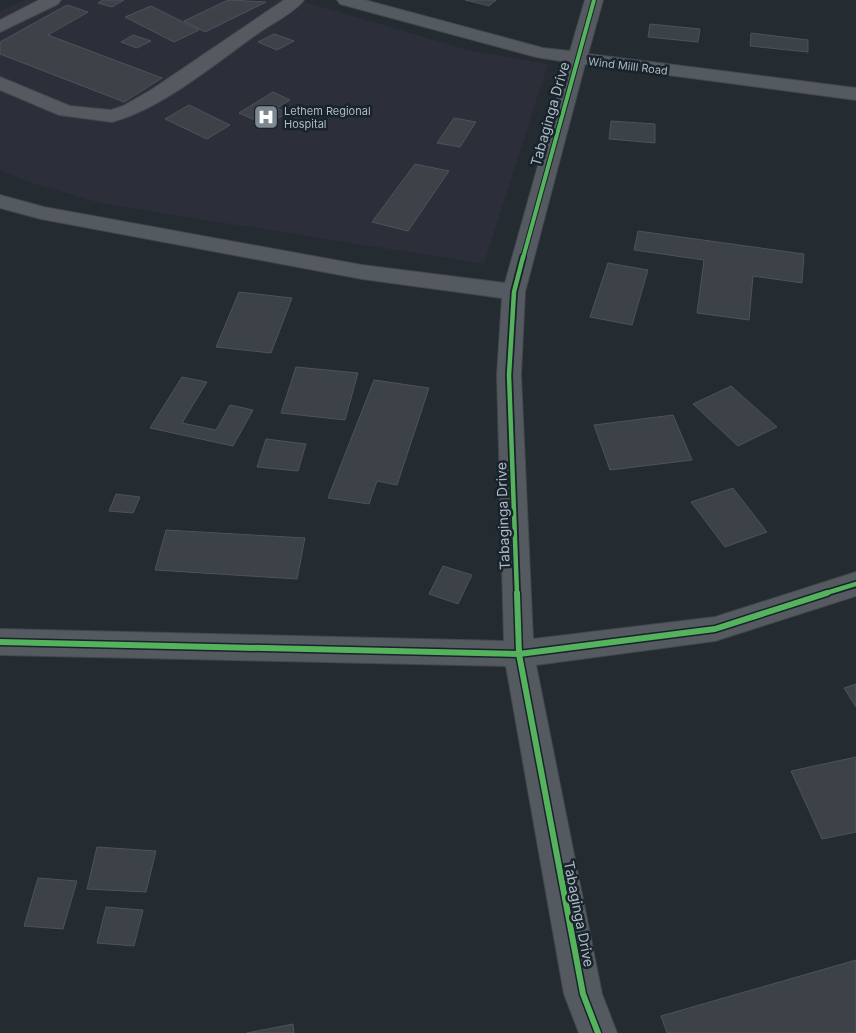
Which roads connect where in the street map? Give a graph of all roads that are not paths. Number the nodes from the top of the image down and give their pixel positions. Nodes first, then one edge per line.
1 (52, 0) edge
2 (295, 0) edge
3 (346, 0) edge
4 (594, 0) edge
5 (0, 27) edge
6 (578, 60) junction
7 (0, 83) edge
8 (856, 94) edge
9 (0, 201) edge
10 (514, 292) junction
11 (856, 584) edge
12 (0, 642) edge
13 (519, 654) junction
14 (598, 1033) edge

1 - 5 street
2 - 7 street
3 - 6 street, Wind Milll Road
4 - 6 street, Tabaginga Drive
6 - 8 street, Wind Milll Road
6 - 10 street, Tabaginga Drive
9 - 10 street
10 - 13 street, Tabaginga Drive
11 - 13 street
12 - 13 street
13 - 14 street, Tabaginga Drive

